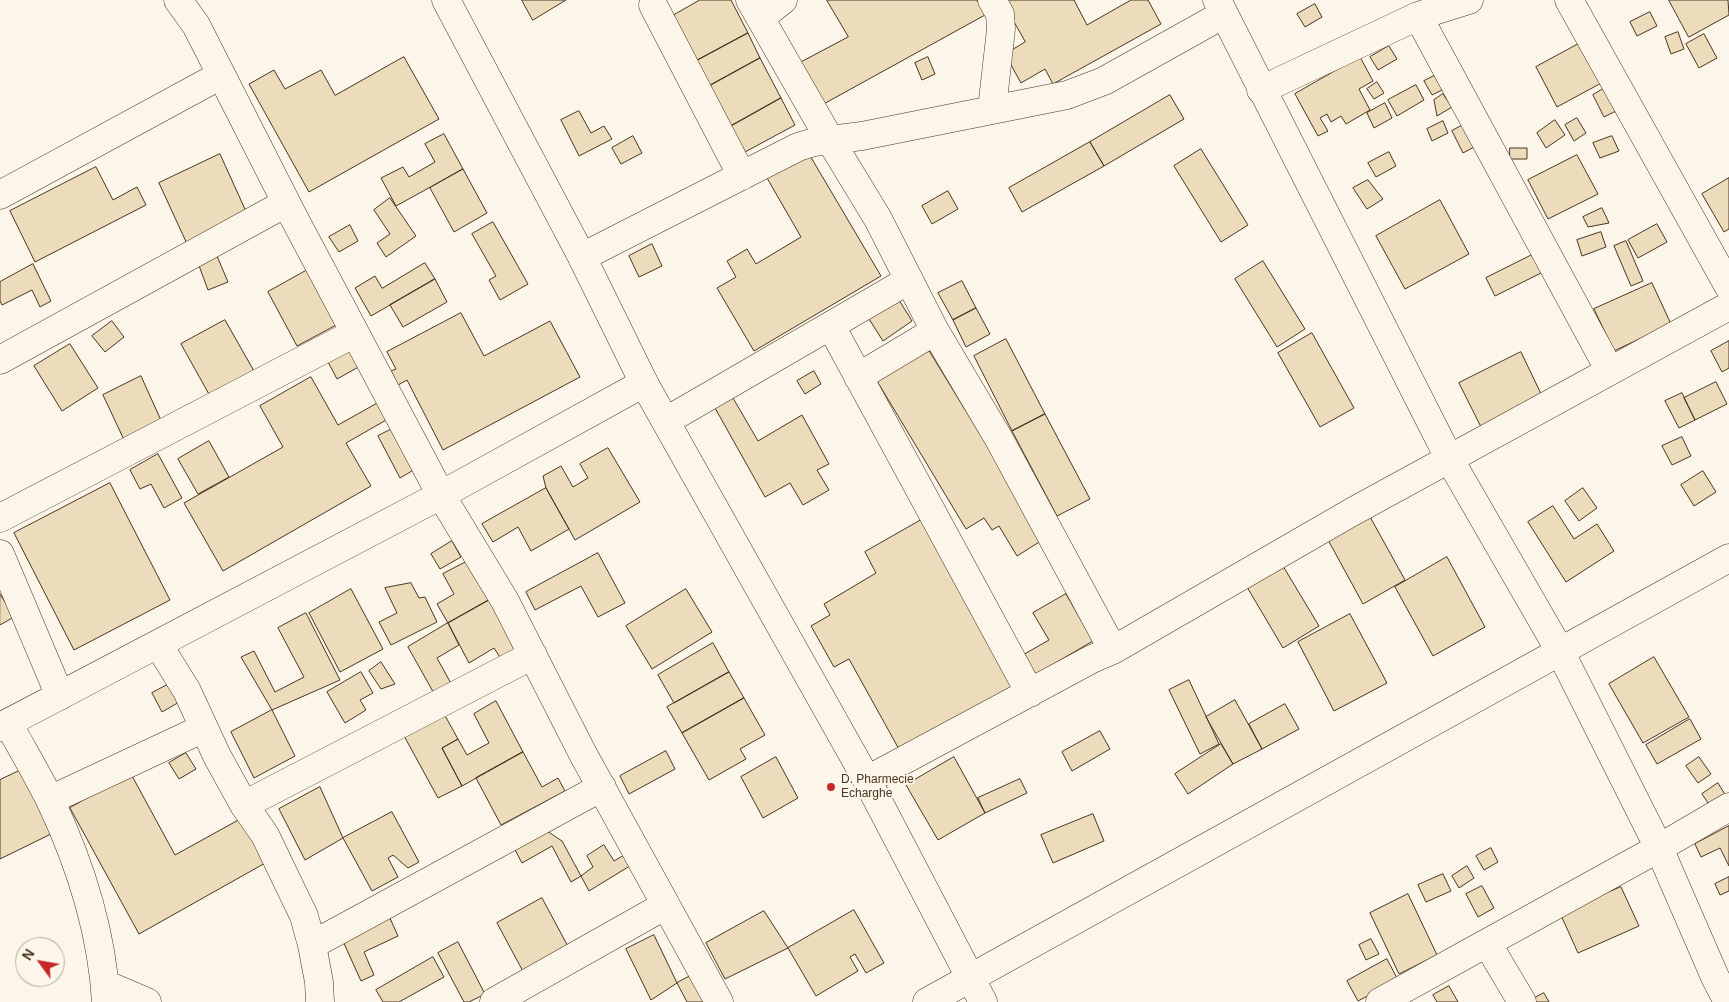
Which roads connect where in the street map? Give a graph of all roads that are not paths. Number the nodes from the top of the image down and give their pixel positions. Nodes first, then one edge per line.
1 (178, 0) edge
2 (446, 0) edge
3 (783, 0) edge
4 (992, 0) edge
5 (1469, 0) edge
6 (1569, 0) edge
7 (655, 2) edge
8 (1221, 7) edge
9 (755, 9) edge
10 (1418, 16) junction
11 (221, 75) junction
12 (1261, 90) junction
13 (992, 109) junction
14 (830, 140) junction
15 (742, 176) junction
16 (0, 195) edge
17 (286, 203) junction
18 (582, 257) junction
19 (909, 280) junction
20 (1729, 287) edge
21 (1729, 306) edge
22 (830, 326) junction
23 (935, 331) junction
24 (355, 334) junction
25 (0, 360) edge
26 (1610, 371) junction
27 (858, 376) junction
28 (644, 383) junction
29 (666, 421) junction
30 (1450, 460) junction
31 (441, 495) junction
32 (0, 518) edge
33 (0, 554) edge
34 (1729, 558) edge
35 (158, 644) junction
36 (1113, 650) junction
37 (1560, 652) junction
38 (533, 654) junction
39 (1030, 692) junction
40 (60, 696) junction
41 (4, 725) edge
42 (204, 728) junction
43 (867, 780) junction
44 (602, 787) junction
45 (50, 800) junction
46 (244, 805) junction
47 (1729, 807) edge
48 (1659, 848) junction
49 (666, 905) junction
50 (1487, 943) junction
51 (312, 945) junction
52 (970, 978) junction
53 (105, 993) edge
54 (148, 1002) edge
55 (320, 1002) edge
56 (494, 1002) edge
57 (719, 1002) edge
58 (927, 1002) edge
59 (983, 1002) edge
60 (1380, 1002) edge
61 (1522, 1002) edge
62 (1728, 1002) edge

1 - 11 street
2 - 18 street
3 - 9 street
4 - 13 street
5 - 10 street
6 - 20 street
7 - 15 street
8 - 12 street
8 - 13 street
9 - 14 street
10 - 12 street
10 - 26 street
11 - 16 street
11 - 17 street
12 - 30 street
13 - 14 street
14 - 15 street
14 - 19 street
15 - 18 street
17 - 24 street
17 - 25 street
18 - 28 street
19 - 22 street
19 - 23 street
21 - 26 street
22 - 27 street
22 - 29 street
23 - 27 street
23 - 36 street
24 - 31 street
24 - 32 street
26 - 30 street
27 - 39 street
28 - 29 street
28 - 31 street
29 - 43 street
30 - 36 street
30 - 37 street
31 - 35 street
31 - 38 street
33 - 40 street
34 - 37 street
35 - 40 street
35 - 42 street
36 - 39 street
37 - 48 street
37 - 52 street
38 - 44 street
38 - 46 street
39 - 43 street
40 - 41 street
41 - 45 street
42 - 45 street
42 - 46 street
43 - 52 street
44 - 49 street
44 - 51 street
45 - 53 street
46 - 51 street
47 - 48 street
48 - 50 street
48 - 62 street
49 - 56 street
49 - 57 street
50 - 60 street
50 - 61 street
51 - 55 street
52 - 58 street
52 - 59 street
53 - 54 street

